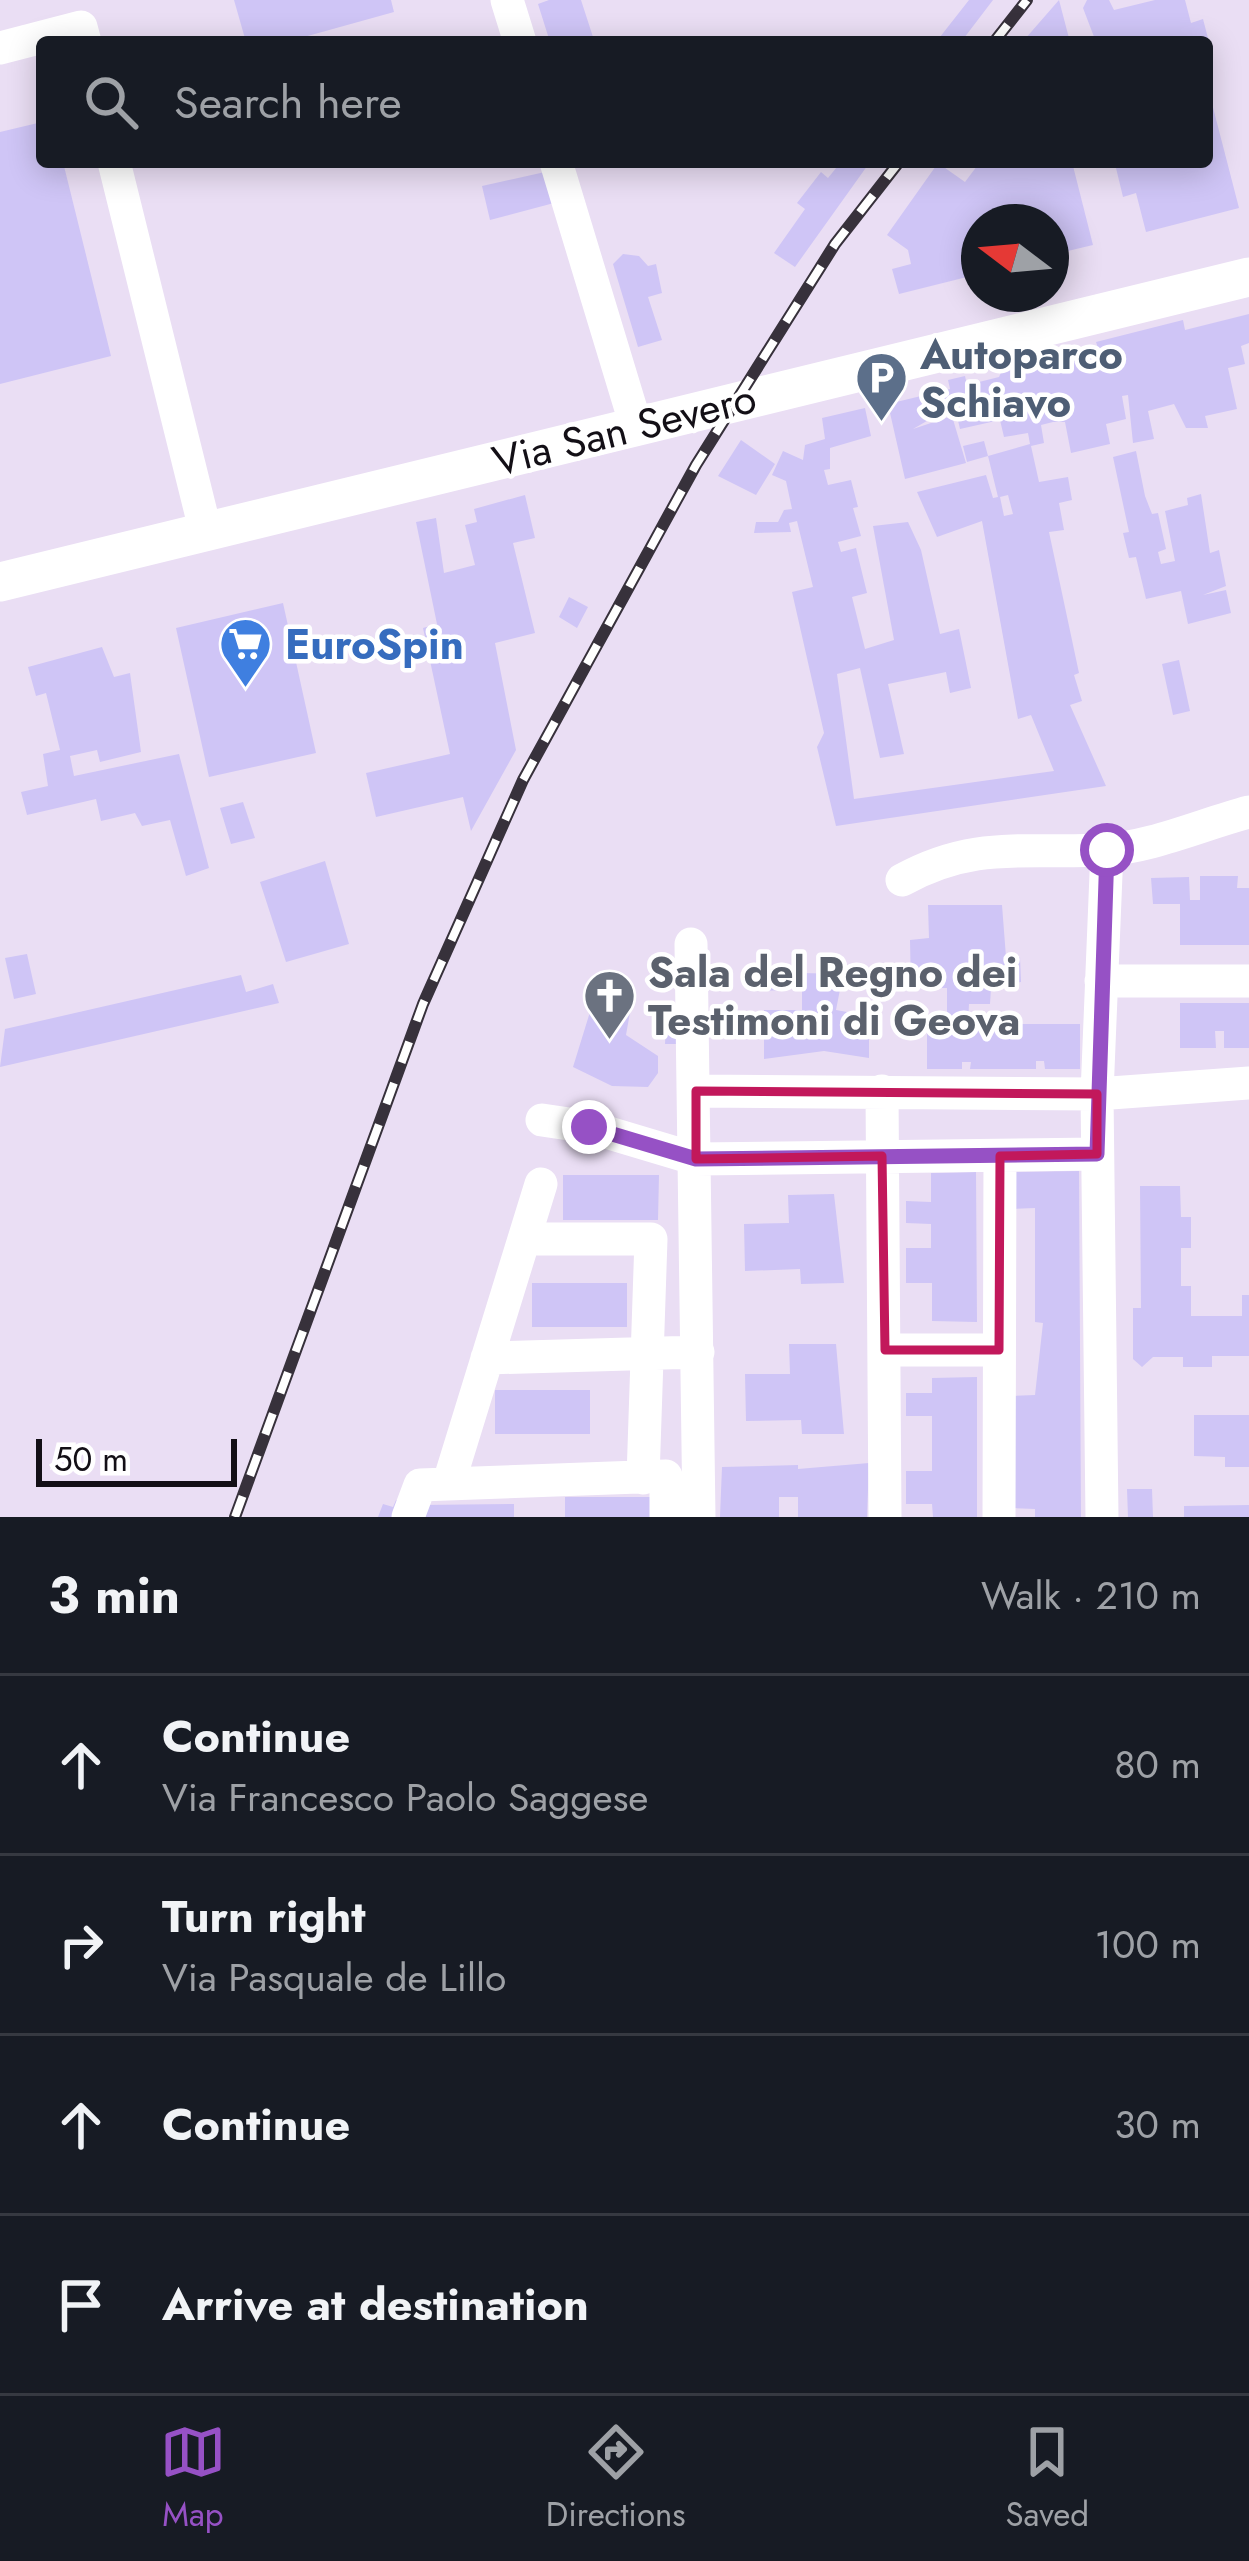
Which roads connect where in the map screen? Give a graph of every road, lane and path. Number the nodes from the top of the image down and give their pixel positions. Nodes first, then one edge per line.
1 (507, 0) edge
2 (79, 23) edge
3 (36, 36) edge
4 (36, 36) edge
5 (518, 36) edge
6 (0, 47) edge
7 (115, 168) edge
8 (558, 168) edge
9 (1249, 277) edge
10 (637, 429) junction
11 (205, 529) junction
12 (0, 582) edge
13 (1249, 812) edge
14 (1107, 850) junction
15 (902, 880) dead end
16 (691, 944) dead end
17 (1101, 980) junction
18 (1249, 981) edge
19 (1249, 1084) edge
20 (696, 1091) junction
21 (882, 1091) junction
22 (1097, 1094) junction
23 (542, 1120) dead end
24 (1097, 1154) junction
25 (882, 1156) junction
26 (1000, 1156) junction
27 (696, 1159) junction
28 (541, 1184) dead end
29 (524, 1239) junction
30 (885, 1350) junction
31 (999, 1350) junction
32 (698, 1352) junction
33 (647, 1353) junction
34 (487, 1358) junction
35 (643, 1478) junction
36 (449, 1482) junction
37 (527, 1482) junction
38 (408, 1517) edge
39 (528, 1517) edge
40 (666, 1517) edge
41 (699, 1517) edge
42 (885, 1517) edge
43 (999, 1517) edge
44 (1102, 1517) edge

1 - 5 street
2 - 3 street
4 - 6 street
7 - 11 street
8 - 10 street
9 - 10 main road, Via San Severo
10 - 11 main road, Via San Severo
11 - 12 main road, Via San Severo
13 - 14 street
14 - 15 street
14 - 17 street
16 - 20 street
17 - 18 street
17 - 22 street
19 - 22 street
20 - 21 street
20 - 27 street
21 - 22 street
21 - 25 street
22 - 24 street
23 - 27 street
24 - 26 street
24 - 44 street
25 - 26 street
25 - 27 street
25 - 30 street
26 - 31 street
27 - 32 street
28 - 29 street
29 - 33 street
29 - 34 street
30 - 31 street
30 - 42 street
31 - 43 street
32 - 33 street
32 - 41 street
33 - 34 street
33 - 35 street
34 - 36 street
35 - 37 street
35 - 40 street
36 - 37 street
36 - 38 street
37 - 39 street

